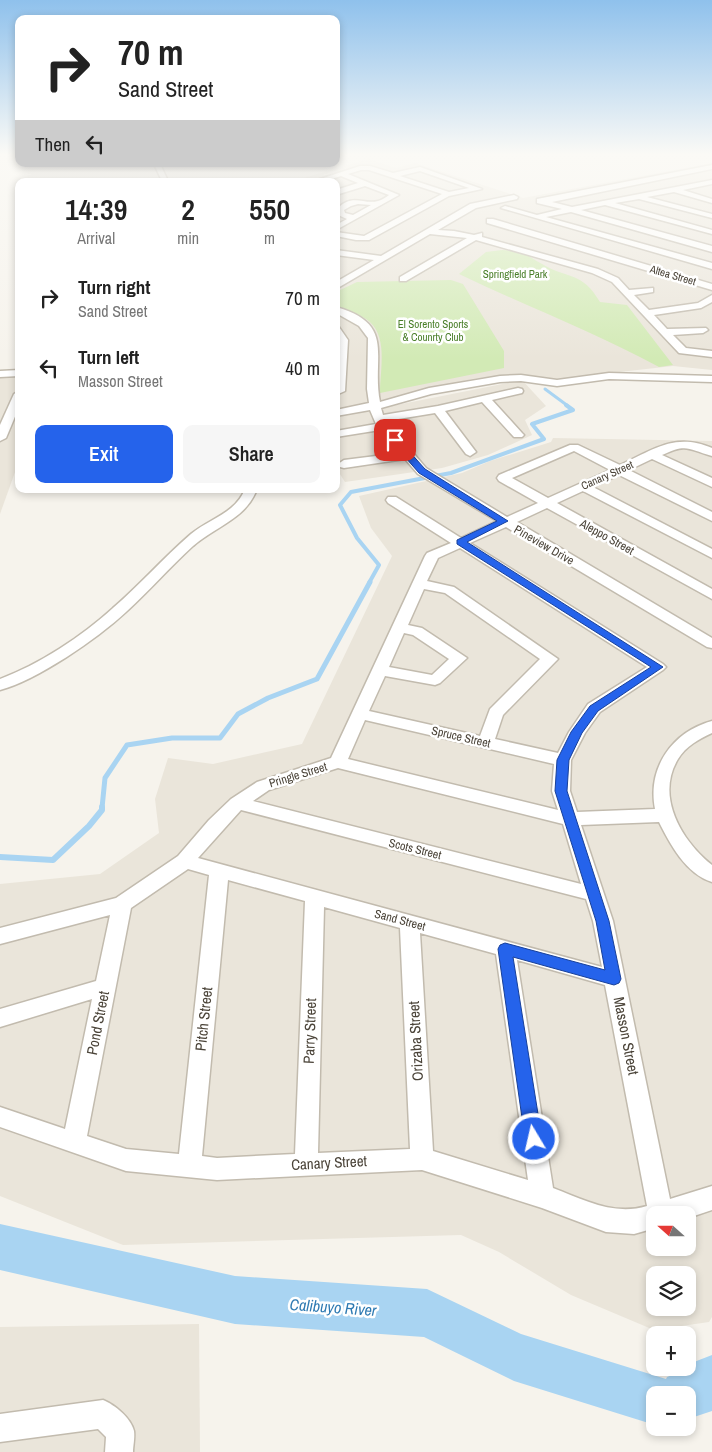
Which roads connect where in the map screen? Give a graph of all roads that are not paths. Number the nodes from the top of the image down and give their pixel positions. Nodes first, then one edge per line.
1 (394, 223) edge
2 (444, 223) edge
3 (496, 223) edge
4 (522, 223) edge
5 (561, 223) edge
6 (615, 223) edge
7 (678, 223) edge
8 (500, 224) junction
9 (510, 228) junction
10 (433, 229) junction
11 (712, 232) edge
12 (340, 235) edge
13 (473, 237) junction
14 (712, 250) edge
15 (340, 253) edge
16 (379, 261) junction
17 (712, 266) edge
18 (403, 279) dead end
19 (340, 284) edge
20 (712, 286) edge
21 (650, 290) dead end
22 (626, 293) junction
23 (712, 298) edge
24 (701, 305) junction
25 (712, 308) edge
26 (340, 312) edge
27 (646, 313) junction
28 (704, 330) dead end
29 (665, 332) junction
30 (340, 335) edge
31 (712, 354) edge
32 (15, 373) edge
33 (0, 374) edge
34 (712, 379) edge
35 (340, 390) edge
36 (518, 390) dead end
37 (15, 396) edge
38 (485, 399) junction
39 (375, 406) junction
40 (438, 409) junction
41 (340, 412) edge
42 (382, 423) junction
43 (340, 433) edge
44 (518, 435) dead end
45 (0, 438) edge
46 (470, 452) dead end
47 (712, 452) edge
48 (407, 455) junction
49 (653, 455) junction
50 (344, 464) dead end
51 (620, 470) junction
52 (712, 483) edge
53 (583, 486) junction
54 (251, 493) edge
55 (392, 500) dead end
56 (546, 503) junction
57 (712, 516) edge
58 (504, 521) junction
59 (460, 542) junction
60 (712, 554) edge
61 (419, 584) junction
62 (712, 595) edge
63 (399, 628) junction
64 (712, 644) edge
65 (380, 670) junction
66 (0, 685) edge
67 (360, 714) junction
68 (712, 726) edge
69 (486, 742) junction
70 (563, 760) junction
71 (338, 762) junction
72 (237, 803) junction
73 (664, 815) junction
74 (570, 819) junction
75 (185, 861) junction
76 (219, 871) junction
77 (712, 875) edge
78 (594, 894) junction
79 (315, 897) junction
80 (122, 904) junction
81 (410, 923) junction
82 (0, 936) edge
83 (505, 949) junction
84 (614, 979) junction
85 (105, 987) junction
86 (0, 1018) edge
87 (0, 1117) edge
88 (74, 1142) junction
89 (422, 1159) junction
90 (306, 1164) junction
91 (189, 1166) junction
92 (542, 1196) junction
93 (712, 1198) edge
94 (656, 1206) edge
95 (687, 1206) edge
96 (646, 1218) edge
97 (0, 1428) edge
98 (119, 1452) edge

1 - 12 street
2 - 10 street
3 - 8 street, Altea Street
4 - 9 street
5 - 17 street
6 - 14 street
7 - 11 street
8 - 9 street, Altea Street
8 - 13 street
9 - 20 street, Altea Street
10 - 13 street
10 - 16 street
13 - 18 street
13 - 22 street
15 - 16 street
16 - 19 street
21 - 22 street
22 - 27 street
23 - 24 street
24 - 25 street
24 - 27 street
26 - 39 street, Pineview Drive
27 - 29 street
28 - 29 street
29 - 31 street
30 - 35 street
32 - 33 street
34 - 39 street
36 - 38 street
37 - 45 street
38 - 40 street
38 - 44 street
39 - 41 street
39 - 42 street, Pineview Drive
40 - 42 street
40 - 46 street
42 - 43 street
42 - 48 street, Pineview Drive
47 - 49 street, Canary Street
48 - 50 street
48 - 58 street, Pineview Drive
49 - 51 street, Canary Street
49 - 52 street
51 - 53 street, Canary Street
51 - 56 street, Aleppo Street
51 - 57 street
53 - 56 street, Canary Street
53 - 60 street
54 - 66 street
55 - 59 street
56 - 58 street, Canary Street
56 - 62 street, Aleppo Street
58 - 59 street, Pringle Street
58 - 64 street, Pineview Drive
59 - 61 street, Pringle Street
59 - 70 street, Masson Street
61 - 63 street, Pringle Street
61 - 69 street
63 - 65 street, Pringle Street
63 - 65 street
65 - 67 street, Pringle Street
67 - 69 street, Spruce Street
67 - 71 street, Pringle Street
68 - 73 street
69 - 70 street, Spruce Street
70 - 74 street, Masson Street
71 - 72 street, Pringle Street
71 - 74 street
72 - 75 street, Pringle Street
72 - 78 street, Scots Street
73 - 74 street
73 - 77 street
74 - 78 street, Masson Street
75 - 76 street, Sand Street
75 - 80 street, Pringle Street
76 - 79 street, Sand Street
76 - 91 street, Pitch Street
78 - 84 street, Masson Street
79 - 81 street, Sand Street
79 - 90 street, Parry Street
80 - 82 street, Pringle Street
80 - 85 street, Pond Street
81 - 83 street, Sand Street
81 - 89 street, Orizaba Street
83 - 84 street, Sand Street
83 - 92 street
84 - 94 street, Masson Street
85 - 86 street
85 - 88 street, Pond Street
87 - 88 street, Canary Street
88 - 91 street, Canary Street
89 - 90 street, Canary Street
89 - 92 street, Canary Street
90 - 91 street, Canary Street
92 - 96 street, Canary Street
93 - 95 street, Canary Street
97 - 98 street

